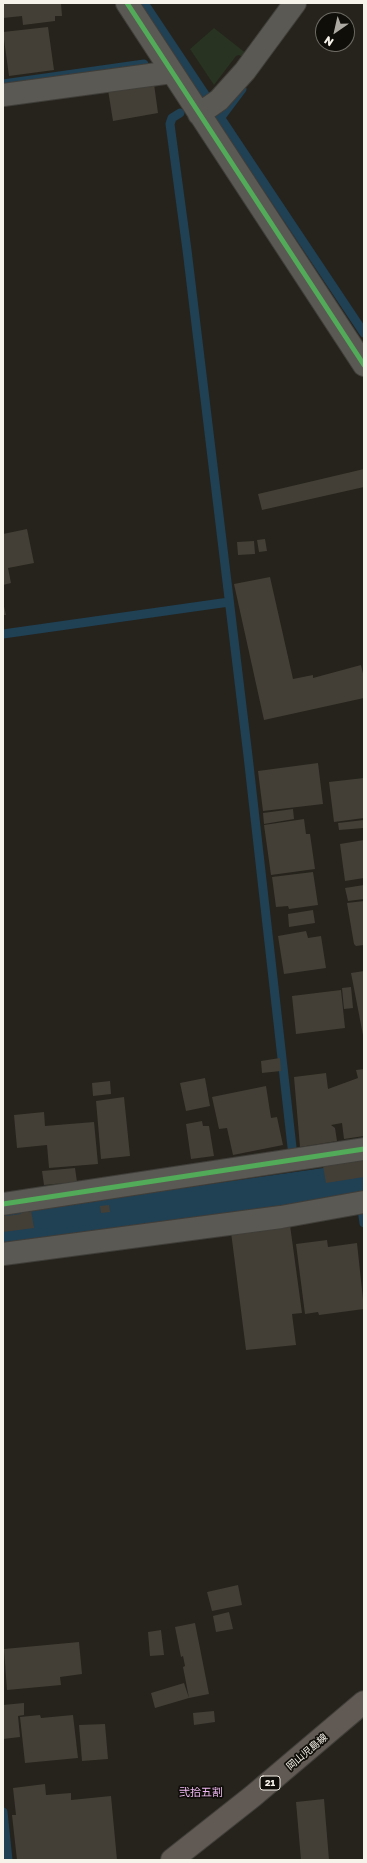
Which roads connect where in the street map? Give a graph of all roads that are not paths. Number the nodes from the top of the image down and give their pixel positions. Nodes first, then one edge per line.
1 (126, 3) edge
2 (295, 3) edge
3 (172, 72) junction
4 (3, 95) edge
5 (208, 107) junction
6 (364, 365) edge
7 (364, 1149) edge
8 (359, 1203) edge
9 (3, 1204) edge
10 (3, 1254) edge
11 (364, 1702) edge
12 (172, 1860) edge

1 - 3 street
2 - 5 street
3 - 4 street
3 - 5 street
5 - 6 street
7 - 9 street
8 - 10 street
11 - 12 main road, 岡山児島線 / 21

